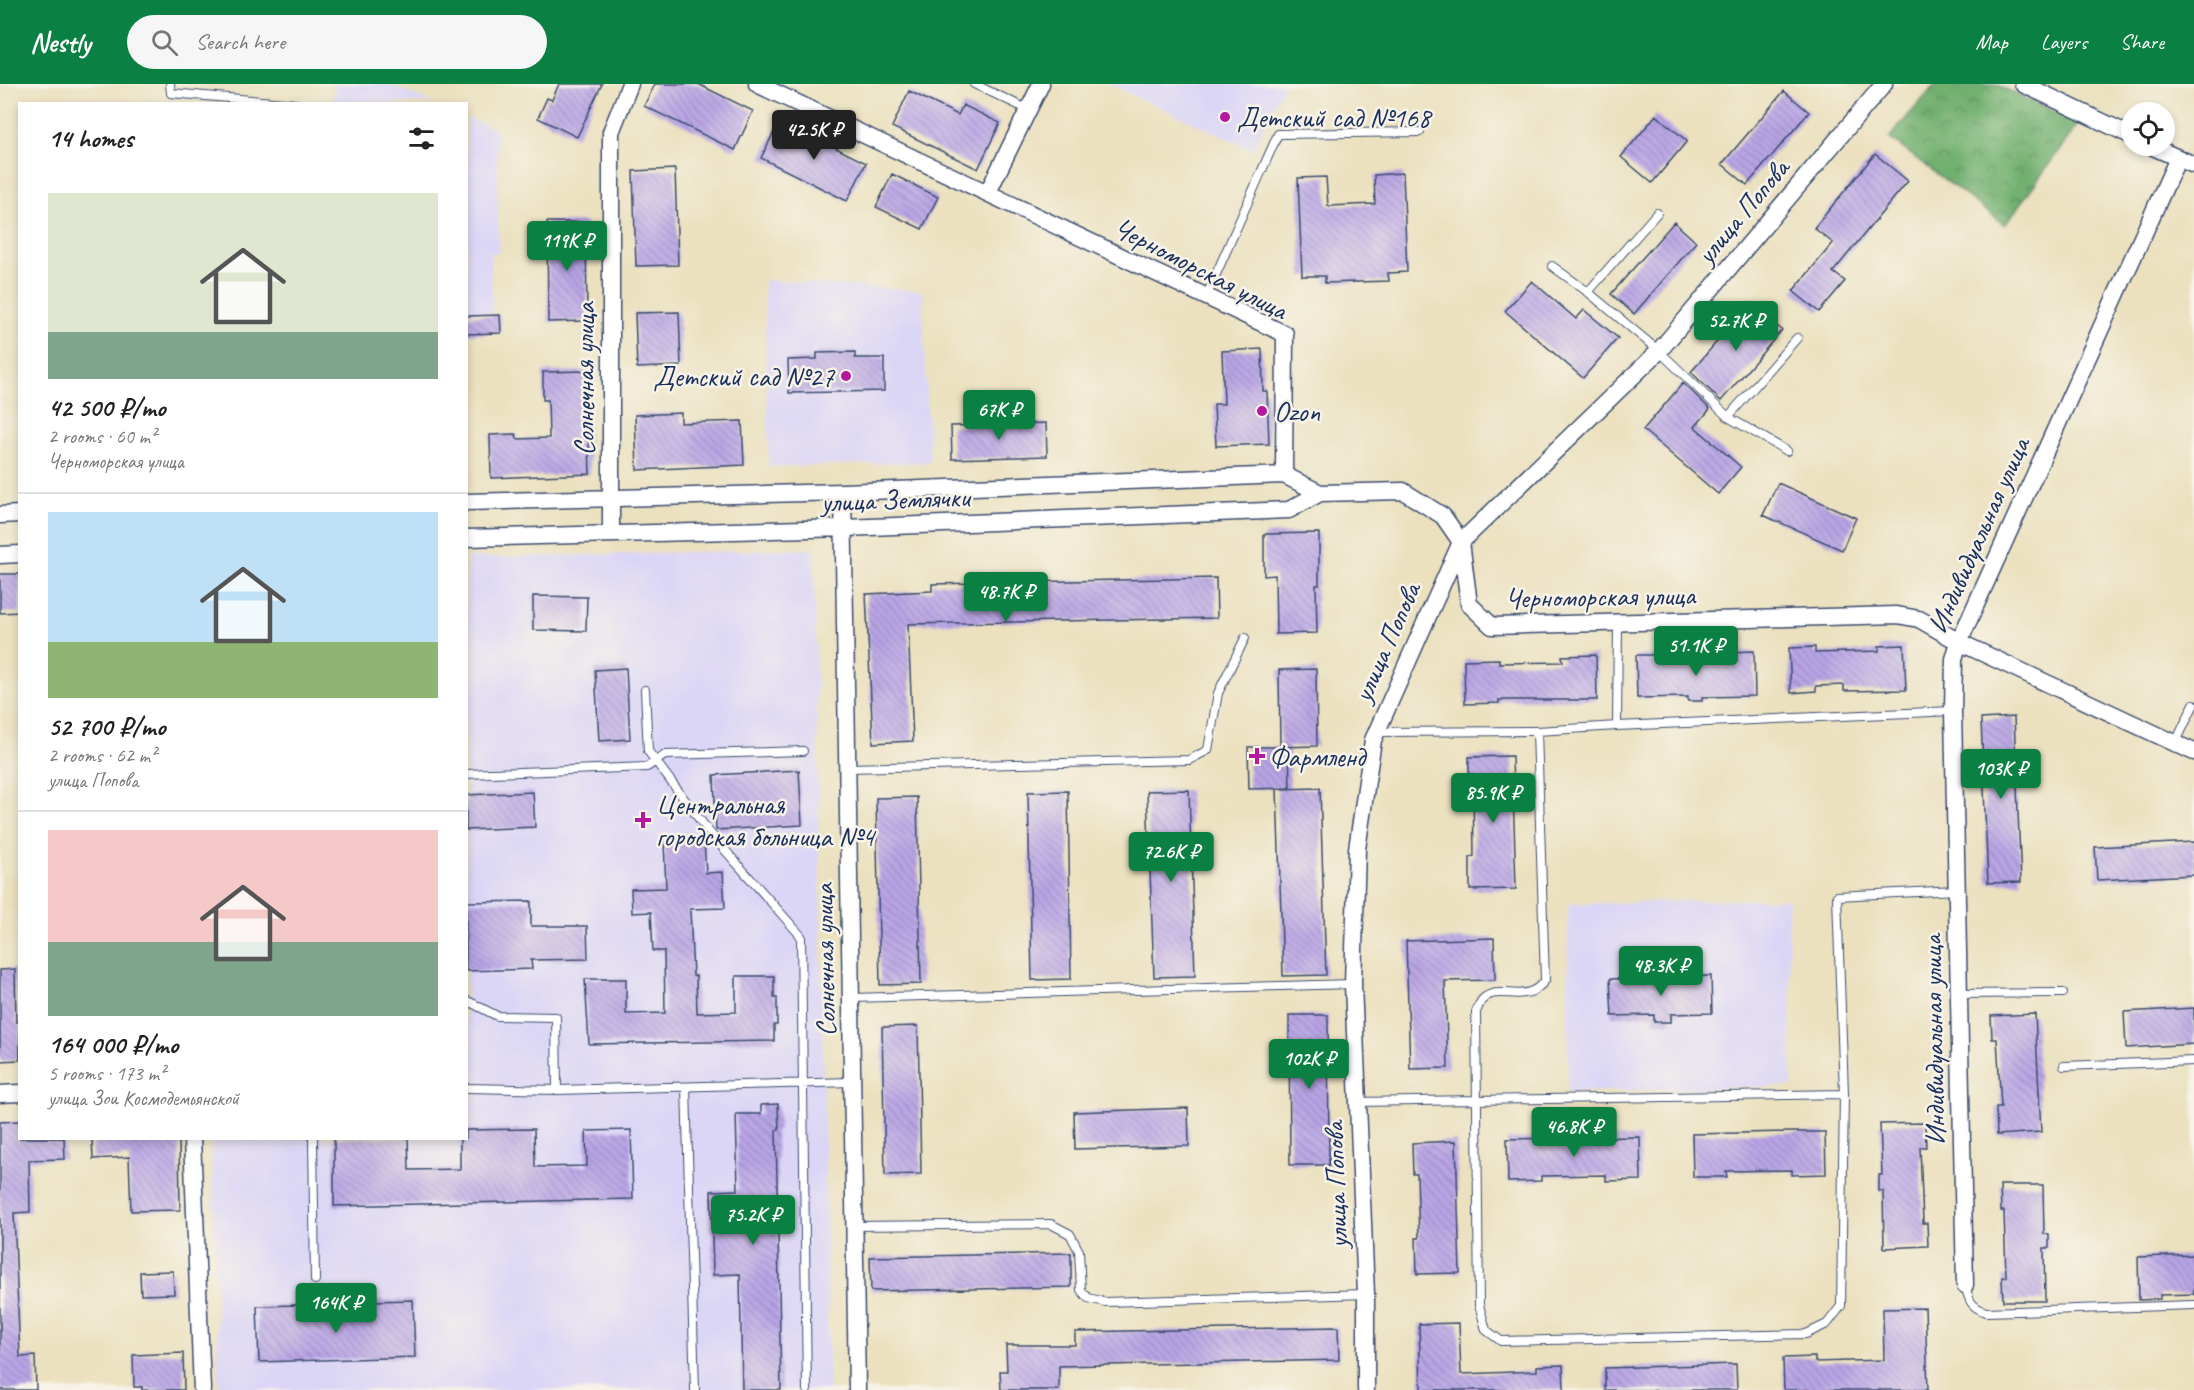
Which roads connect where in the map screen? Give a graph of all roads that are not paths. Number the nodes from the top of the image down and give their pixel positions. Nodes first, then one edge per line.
1 (170, 84) edge
2 (630, 84) edge
3 (757, 84) edge
4 (974, 84) edge
5 (1041, 84) edge
6 (1884, 84) edge
7 (2023, 84) edge
8 (273, 102) edge
9 (1029, 110) junction
10 (2121, 131) edge
11 (1420, 132) dead end
12 (2174, 156) edge
13 (2178, 158) junction
14 (2194, 165) edge
15 (988, 192) junction
16 (1658, 213) dead end
17 (1552, 266) dead end
18 (1588, 292) junction
19 (1206, 297) junction
20 (1797, 338) dead end
21 (1659, 351) junction
22 (1728, 417) junction
23 (1787, 451) dead end
24 (1284, 475) junction
25 (843, 492) junction
26 (1320, 493) junction
27 (611, 500) junction
28 (468, 502) edge
29 (18, 514) edge
30 (0, 515) edge
31 (845, 528) junction
32 (611, 534) junction
33 (468, 538) edge
34 (1461, 542) junction
35 (18, 554) edge
36 (0, 555) edge
37 (1618, 623) junction
38 (1245, 638) dead end
39 (1959, 642) junction
40 (645, 690) dead end
41 (2194, 704) edge
42 (1953, 711) junction
43 (1617, 726) junction
44 (1537, 731) junction
45 (1376, 732) junction
46 (2175, 744) junction
47 (803, 751) dead end
48 (2194, 752) edge
49 (655, 762) junction
50 (848, 768) junction
51 (468, 774) edge
52 (1957, 890) junction
53 (1353, 984) junction
54 (2063, 993) dead end
55 (1959, 994) junction
56 (851, 998) junction
57 (468, 1001) edge
58 (2194, 1061) edge
59 (2064, 1066) dead end
60 (852, 1082) junction
61 (804, 1083) junction
62 (686, 1087) junction
63 (468, 1088) edge
64 (557, 1090) junction
65 (18, 1093) edge
66 (0, 1094) edge
67 (1844, 1094) junction
68 (1477, 1100) junction
69 (1358, 1102) junction
70 (192, 1140) edge
71 (313, 1140) edge
72 (854, 1226) junction
73 (315, 1280) dead end
74 (1965, 1285) joint
75 (1366, 1294) junction
76 (2194, 1305) edge
77 (202, 1390) edge
78 (694, 1390) edge
79 (807, 1390) edge
80 (857, 1390) edge
81 (1366, 1390) edge

1 - 8 lane
2 - 27 street, Солнечная улица
3 - 15 street, Черноморская улица
4 - 9 lane
5 - 9 street
6 - 21 street, улица Попова
7 - 10 street
9 - 15 street
11 - 19 lane
12 - 13 street
13 - 14 street
13 - 39 street, Индивидуальная улица
15 - 19 street, Черноморская улица
16 - 18 lane
17 - 18 lane
18 - 21 lane
19 - 24 street, Черноморская улица
20 - 22 lane
21 - 22 lane
21 - 34 street, улица Попова
22 - 23 lane
24 - 25 street, улица Землячки
24 - 26 street, Черноморская улица
25 - 27 street, улица Землячки
25 - 31 street, Солнечная улица
26 - 31 street, улица Землячки
26 - 34 street, Черноморская улица
27 - 28 street, улица Землячки
27 - 32 street, Солнечная улица
29 - 30 street
31 - 32 street, улица Землячки
31 - 50 street, Солнечная улица
32 - 33 street, улица Землячки
34 - 37 street, Черноморская улица
34 - 45 street, улица Попова
35 - 36 street
37 - 39 street, Черноморская улица
37 - 43 lane
38 - 50 lane
39 - 42 street, Индивидуальная улица
39 - 46 street, Черноморская улица
40 - 49 lane
41 - 46 lane
42 - 43 lane
42 - 52 street, Индивидуальная улица
43 - 44 lane
44 - 45 lane
44 - 68 lane
45 - 53 street, улица Попова
46 - 48 street, Черноморская улица
47 - 49 lane
49 - 51 lane
49 - 61 lane
50 - 56 street, Солнечная улица
52 - 55 street, Индивидуальная улица
52 - 67 lane
53 - 56 lane
53 - 69 street, улица Попова
54 - 55 lane
55 - 74 street, Индивидуальная улица
56 - 60 street, Солнечная улица
57 - 64 lane
58 - 59 lane
60 - 61 lane
60 - 72 street, Солнечная улица
61 - 62 lane
61 - 79 lane
62 - 64 lane
62 - 78 lane
63 - 64 lane
65 - 66 street
67 - 68 lane
67 - 68 lane
68 - 69 lane
69 - 75 street, улица Попова
70 - 77 street
71 - 73 lane
72 - 75 lane
72 - 80 street, Солнечная улица
74 - 76 lane
75 - 81 street, улица Попова

